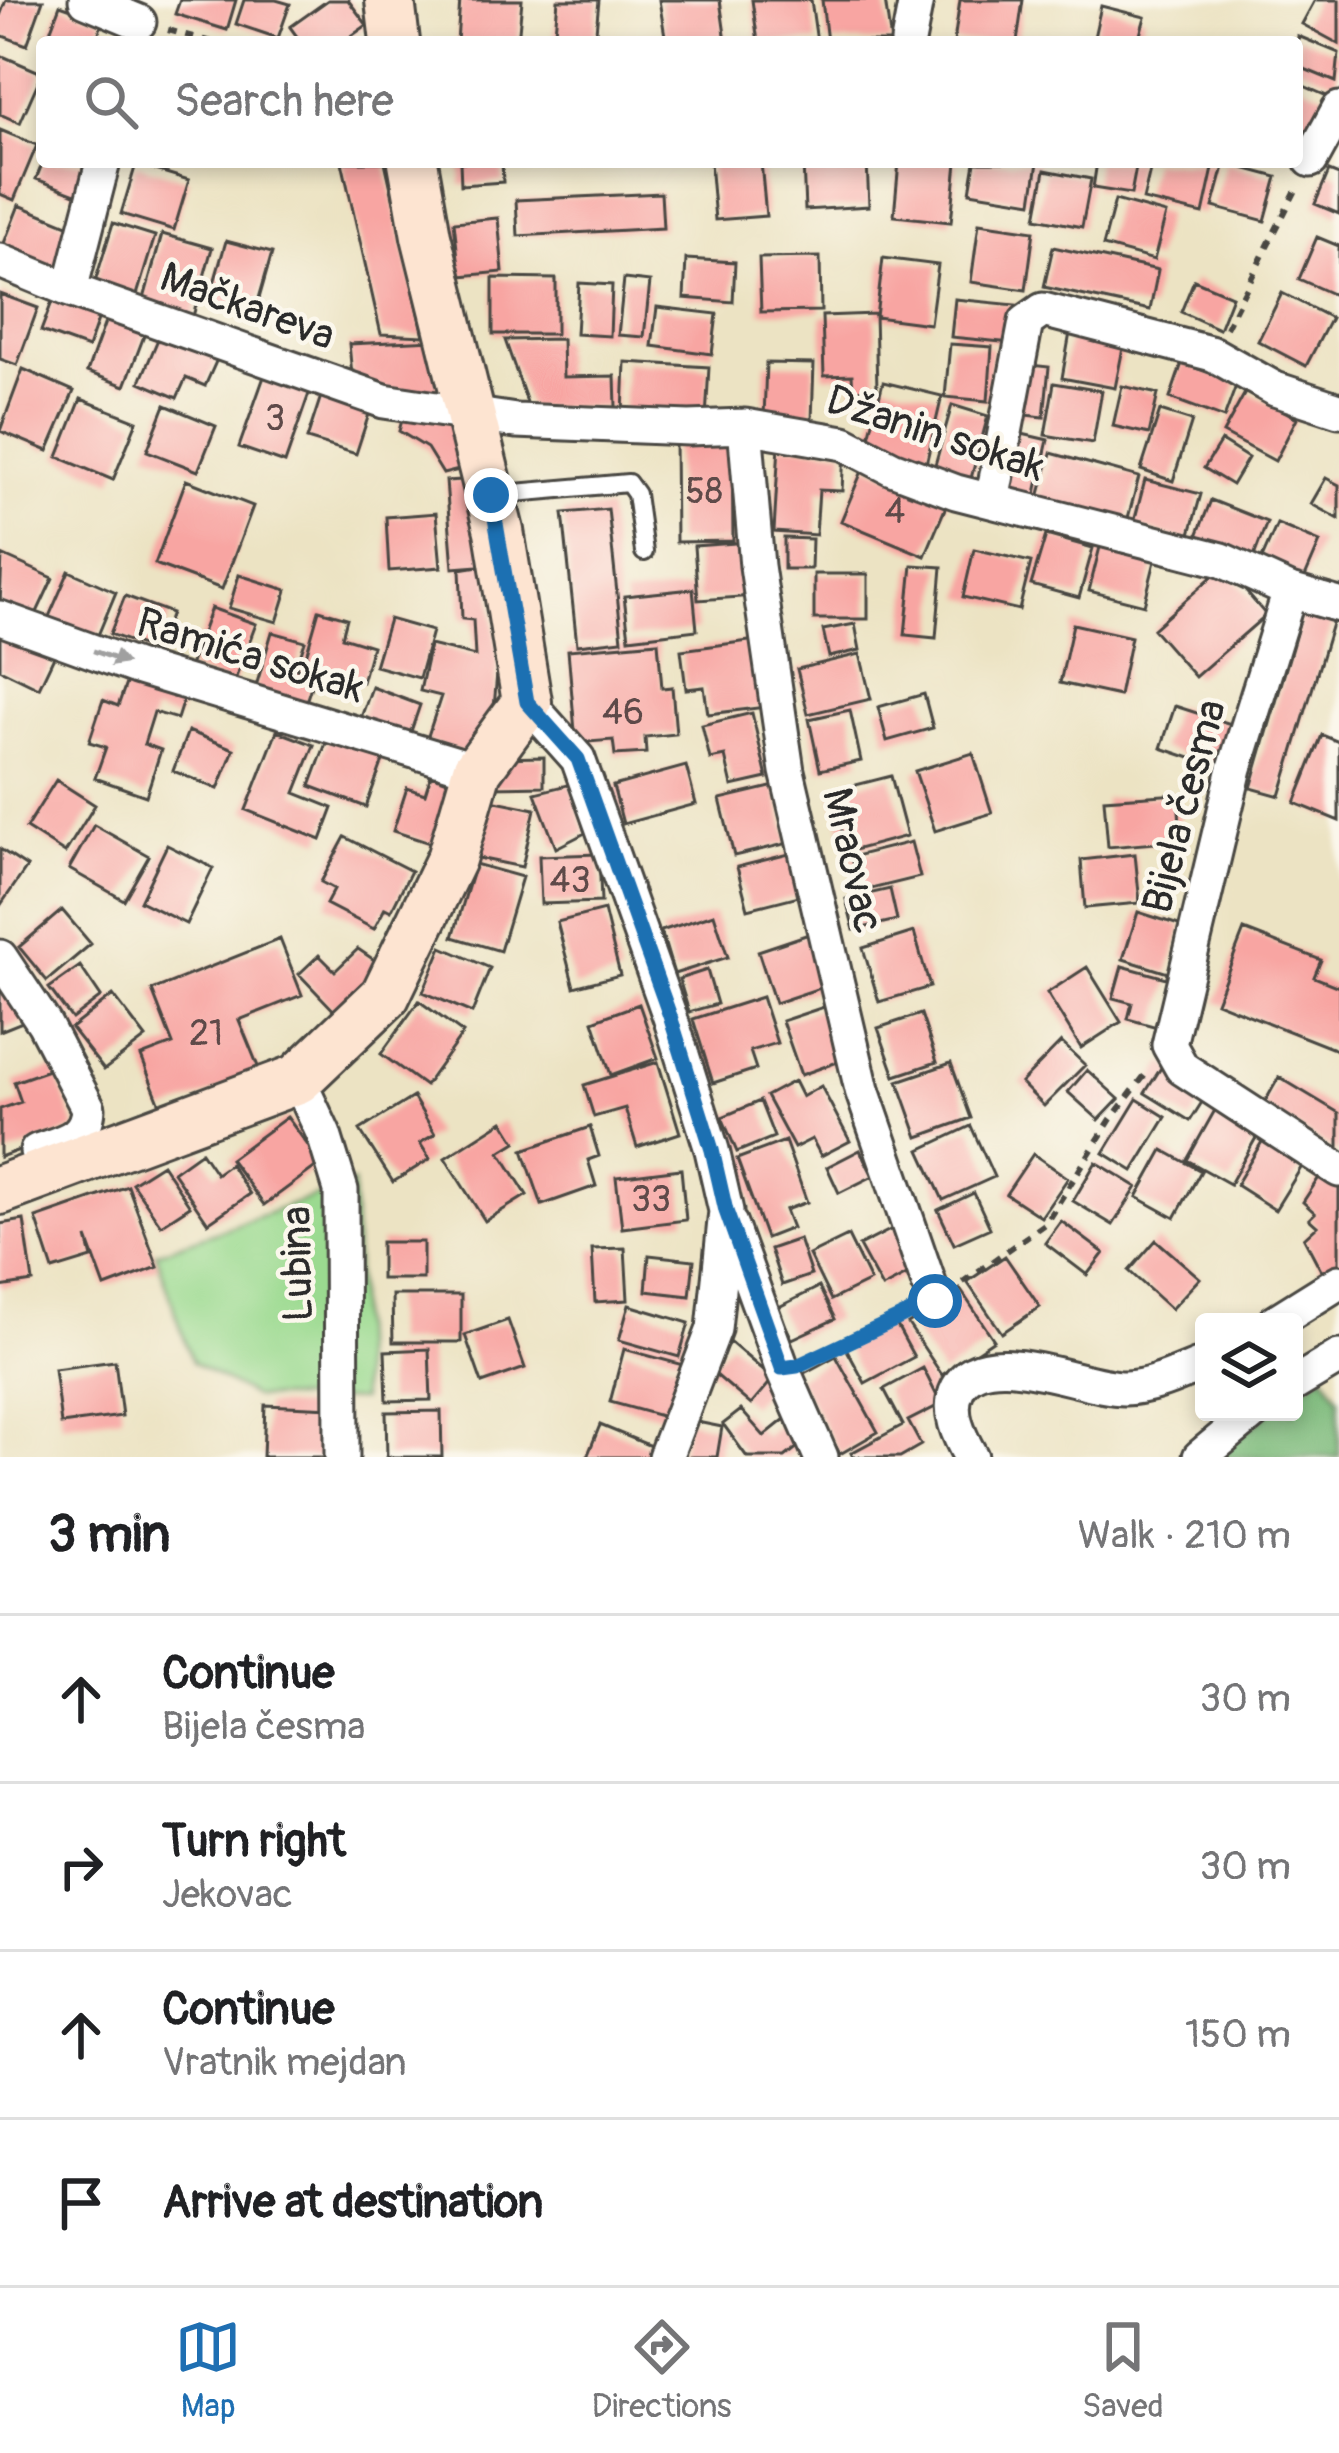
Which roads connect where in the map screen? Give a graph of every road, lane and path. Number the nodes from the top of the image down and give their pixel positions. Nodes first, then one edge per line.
1 (86, 0) edge
2 (391, 0) edge
3 (916, 0) edge
4 (140, 21) edge
5 (191, 36) edge
6 (394, 36) edge
7 (909, 36) edge
8 (1339, 109) edge
9 (1316, 162) edge
10 (101, 168) edge
11 (414, 168) edge
12 (0, 261) edge
13 (70, 290) junction
14 (1213, 354) junction
15 (1339, 410) edge
16 (471, 416) junction
17 (745, 426) junction
18 (491, 495) junction
19 (992, 501) junction
20 (644, 553) dead end
21 (1291, 591) junction
22 (1339, 605) edge
23 (0, 618) edge
24 (527, 702) junction
25 (477, 770) junction
26 (0, 957) edge
27 (1169, 1045) junction
28 (298, 1078) junction
29 (1339, 1170) edge
30 (0, 1180) edge
31 (0, 1190) edge
32 (726, 1211) junction
33 (1339, 1282) edge
34 (935, 1301) junction
35 (1289, 1313) edge
36 (1339, 1357) edge
37 (782, 1368) junction
38 (1195, 1368) edge
39 (1303, 1379) edge
40 (1243, 1421) edge
41 (342, 1457) edge
42 (665, 1457) edge
43 (821, 1457) edge
44 (971, 1457) edge
45 (1200, 1457) edge

1 - 4 street
2 - 6 street
3 - 7 street
4 - 5 path
8 - 9 street
9 - 14 path
10 - 13 street
11 - 16 street
12 - 13 street, Mačkareva
13 - 16 street, Mačkareva
14 - 15 street
14 - 19 street
16 - 17 street, Džanin sokak
16 - 18 street
17 - 19 street, Džanin sokak
17 - 34 street, Mraovac
18 - 20 lane
18 - 24 street
19 - 21 street, Džanin sokak
21 - 22 street, Džanin sokak
21 - 27 street, Bijela česma
23 -> 25 street, Ramića sokak
24 - 25 street
24 - 32 street
25 - 28 street
26 - 30 street
27 - 29 street
27 - 34 path
28 - 31 street
28 - 41 street, Lubina
32 - 37 street
32 - 42 street
33 - 35 street
34 - 37 path
36 - 39 street
37 - 43 street
38 - 44 street
40 - 45 street

